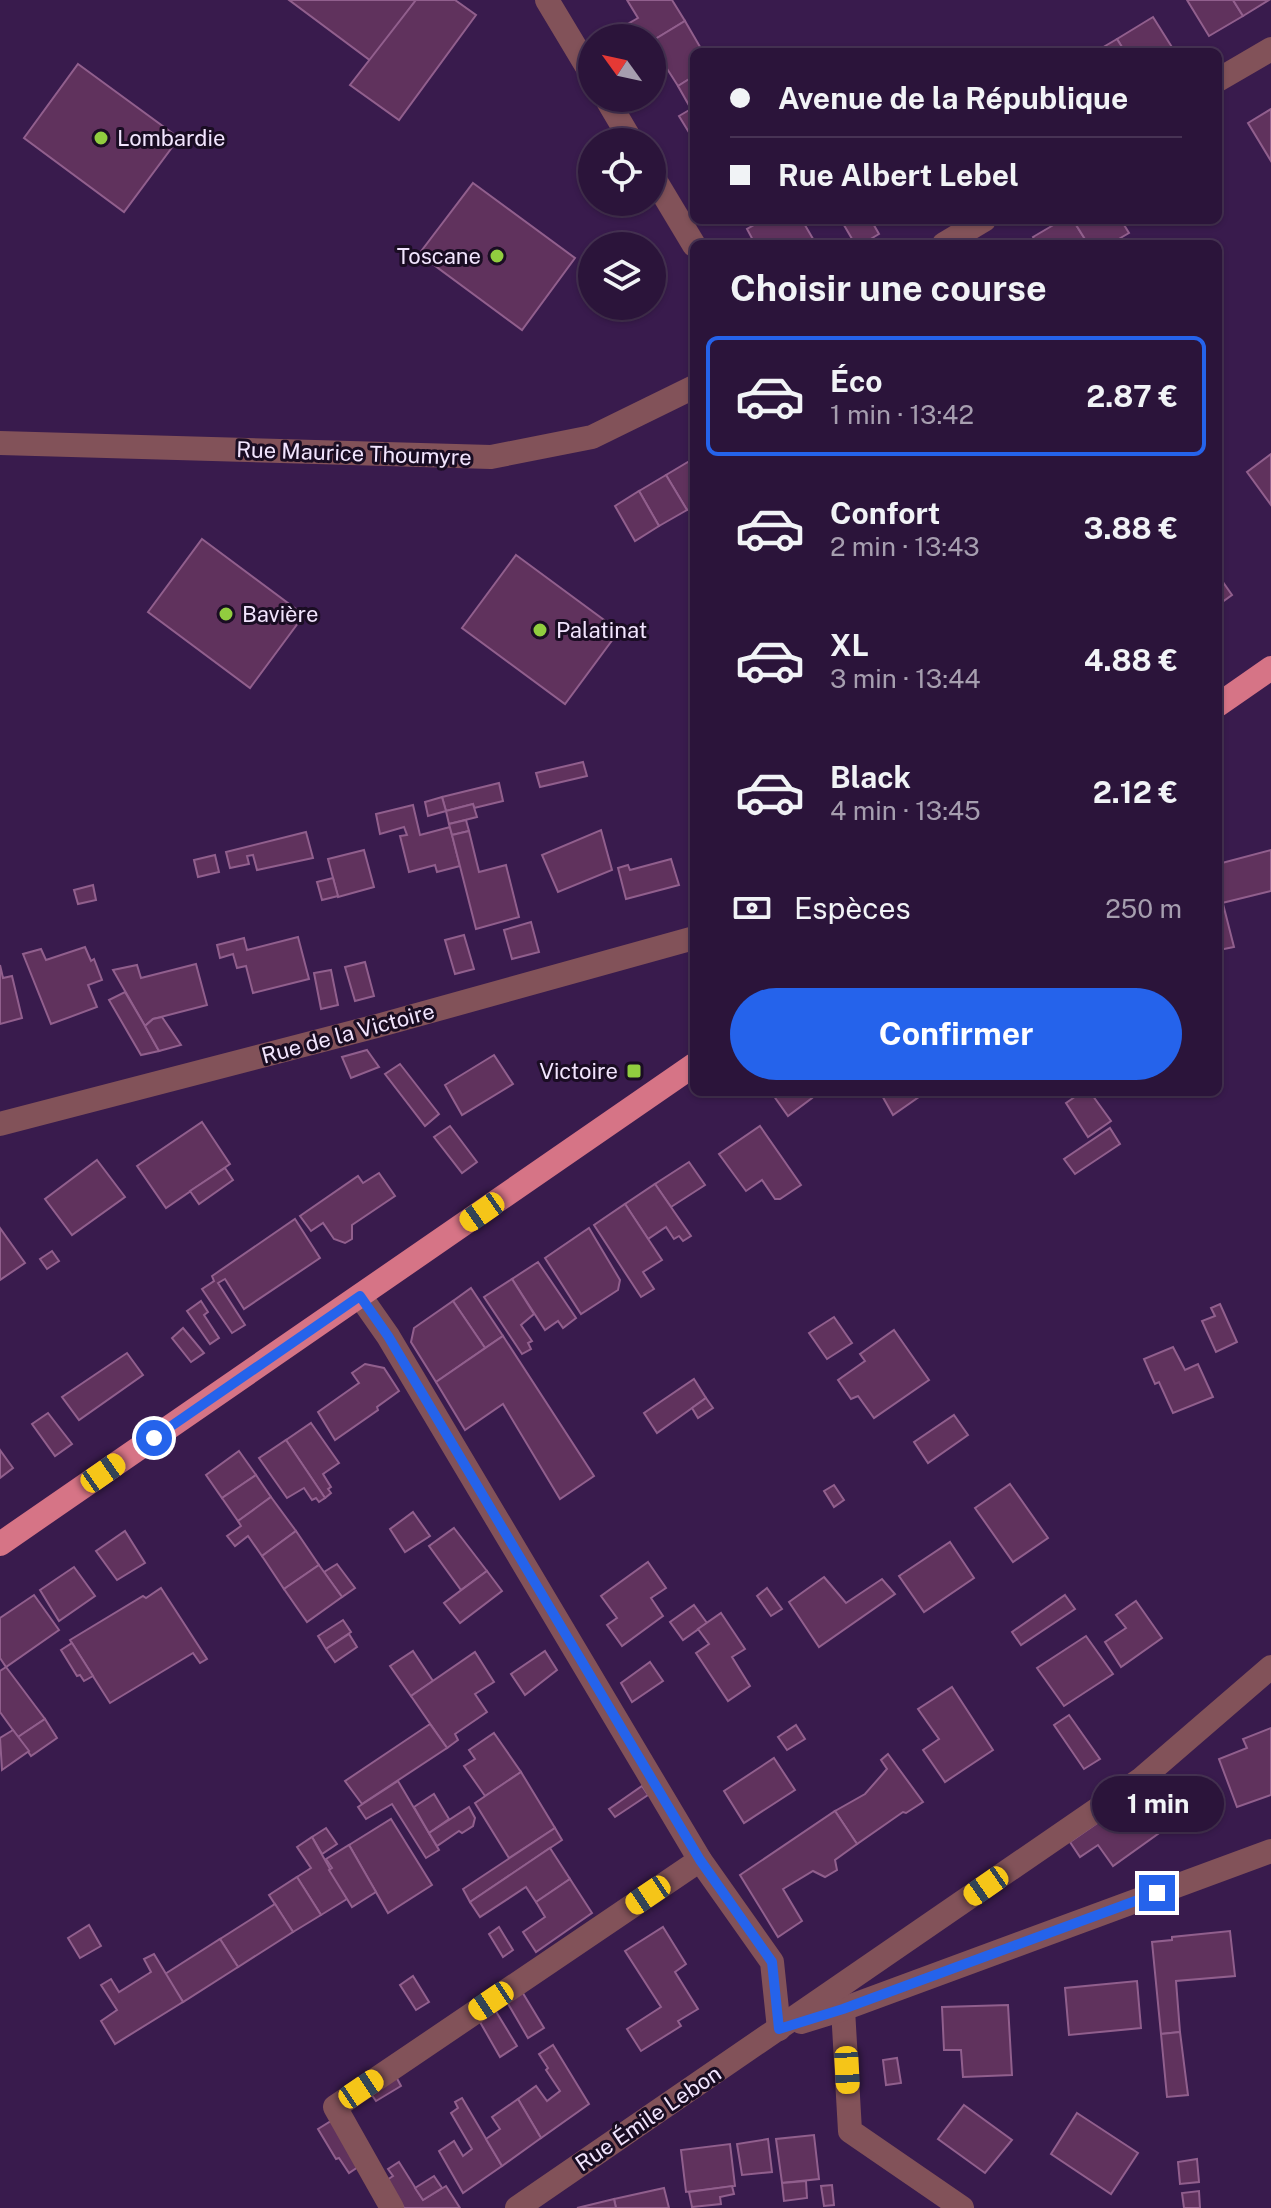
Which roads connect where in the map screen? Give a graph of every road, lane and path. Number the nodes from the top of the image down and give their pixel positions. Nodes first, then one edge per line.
1 (547, 0) edge
2 (1271, 49) edge
3 (578, 52) edge
4 (1222, 78) edge
5 (666, 198) edge
6 (977, 224) edge
7 (691, 240) edge
8 (951, 240) edge
9 (690, 389) edge
10 (0, 443) edge
11 (1271, 668) edge
12 (1222, 702) edge
13 (690, 939) edge
14 (690, 1068) edge
15 (0, 1124) edge
16 (360, 1296) junction
17 (0, 1544) edge
18 (1271, 1667) edge
19 (1271, 1851) edge
20 (700, 1860) junction
21 (843, 2009) junction
22 (779, 2029) junction
23 (392, 2208) edge
24 (517, 2208) edge
25 (962, 2208) edge

1 - 3 street
2 - 4 street
5 - 7 street
6 - 8 street
9 - 10 street, Rue Maurice Thoumyre
11 - 12 main road
13 - 15 street, Rue de la Victoire
14 - 16 main road
16 - 17 main road
16 - 20 street
18 - 22 street, Rue Émile Lebon
19 - 21 street
20 - 22 street
20 - 23 street
21 - 22 street
21 - 25 street
22 - 24 street, Rue Émile Lebon

